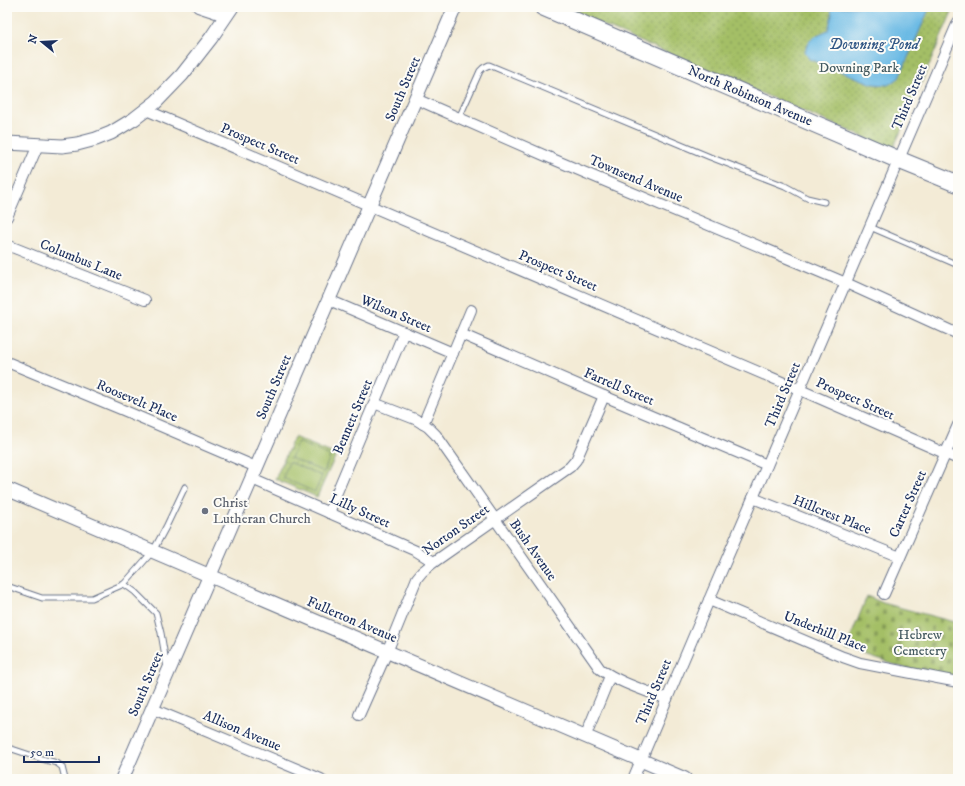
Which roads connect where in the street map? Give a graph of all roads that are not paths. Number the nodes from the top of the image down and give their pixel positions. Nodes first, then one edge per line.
1 (198, 7) edge
2 (456, 7) edge
3 (543, 7) edge
4 (229, 12) edge
5 (958, 22) edge
6 (416, 99) junction
7 (146, 110) junction
8 (459, 118) junction
9 (7, 143) edge
10 (38, 145) junction
11 (899, 160) junction
12 (958, 184) edge
13 (824, 202) dead end
14 (369, 206) junction
15 (7, 217) edge
16 (870, 227) junction
17 (7, 245) edge
18 (958, 265) edge
19 (846, 283) junction
20 (144, 300) dead end
21 (329, 300) junction
22 (471, 310) dead end
23 (404, 332) junction
24 (461, 334) junction
25 (958, 334) edge
26 (453, 353) junction
27 (7, 362) edge
28 (800, 390) junction
29 (604, 396) junction
30 (374, 403) junction
31 (423, 424) junction
32 (958, 425) edge
33 (946, 454) junction
34 (958, 459) edge
35 (767, 466) junction
36 (254, 473) junction
37 (185, 487) dead end
38 (7, 489) edge
39 (753, 498) junction
40 (329, 513) junction
41 (495, 519) junction
42 (153, 551) junction
43 (900, 557) junction
44 (434, 562) junction
45 (210, 576) junction
46 (124, 584) junction
47 (7, 586) edge
48 (884, 594) dead end
49 (709, 600) junction
50 (387, 652) junction
51 (168, 673) junction
52 (610, 676) junction
53 (958, 682) edge
54 (667, 699) junction
55 (153, 709) junction
56 (359, 715) dead end
57 (585, 737) junction
58 (12, 749) dead end
59 (641, 760) junction
60 (65, 779) edge
61 (122, 779) edge
62 (322, 779) edge
63 (633, 779) edge
64 (685, 779) edge

1 - 4 street
2 - 6 street, South Street
3 - 11 highway, North Robinson Avenue
4 - 7 street
5 - 11 street, Third Street
6 - 8 street, Townsend Avenue
6 - 14 street, South Street
7 - 10 street
7 - 14 street, Prospect Street
8 - 13 lane
8 - 19 street, Townsend Avenue
9 - 10 street
10 - 15 street
11 - 12 highway, North Robinson Avenue
11 - 16 street, Third Street
14 - 21 street, South Street
14 - 28 street, Prospect Street
16 - 18 lane
16 - 19 street, Third Street
17 - 20 street, Columbus Lane
19 - 25 street, Townsend Avenue
19 - 28 street, Third Street
21 - 23 street, Wilson Street
21 - 36 street, South Street
22 - 24 street
23 - 26 street, Wilson Street
23 - 30 street, Bennett Street
24 - 26 street
24 - 29 street, Farrell Street
26 - 31 street
27 - 36 street, Roosevelt Place
28 - 33 street, Prospect Street
28 - 35 street, Third Street
29 - 35 street, Farrell Street
29 - 41 street, Norton Street
30 - 31 street, Bush Avenue
30 - 40 street, Bennett Street
31 - 41 street, Bush Avenue
32 - 33 street, Carter Street
33 - 34 street, Prospect Street
33 - 43 street, Carter Street
35 - 39 street, Third Street
36 - 40 street, Lilly Street
36 - 45 street, South Street
37 - 42 lane
38 - 42 street, Fullerton Avenue
39 - 43 street, Hillcrest Place
39 - 49 street, Third Street
40 - 44 street, Lilly Street
41 - 44 street, Norton Street
41 - 52 street, Bush Avenue
42 - 45 street, Fullerton Avenue
42 - 46 lane
43 - 48 street, Carter Street
44 - 50 street, Norton Street
45 - 50 street, Fullerton Avenue
45 - 51 street, South Street
46 - 47 lane
46 - 51 lane
49 - 53 street, Underhill Place
49 - 54 street, Third Street
50 - 56 street, Norton Street
50 - 57 street, Fullerton Avenue
51 - 55 street, South Street
52 - 54 street, Bush Avenue
52 - 57 street
54 - 59 street, Third Street
55 - 61 street, South Street
55 - 62 street, Allison Avenue
57 - 59 street, Fullerton Avenue
58 - 60 lane
59 - 63 street, Third Street
59 - 64 street, Fullerton Avenue

